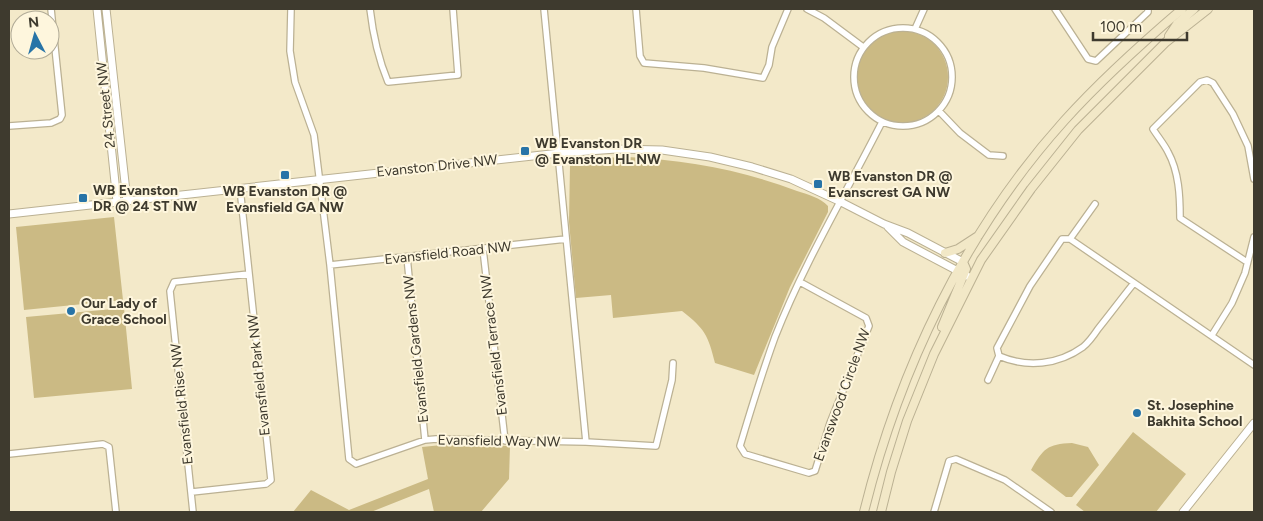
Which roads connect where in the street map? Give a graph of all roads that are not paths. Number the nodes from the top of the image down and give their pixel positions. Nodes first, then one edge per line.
1 (51, 9) edge
2 (97, 9) edge
3 (106, 9) edge
4 (291, 9) edge
5 (370, 9) edge
6 (453, 9) edge
7 (544, 9) edge
8 (636, 9) edge
9 (788, 9) edge
10 (807, 9) edge
11 (924, 9) edge
12 (1055, 9) edge
13 (1148, 9) edge
14 (1182, 9) edge
15 (1194, 9) edge
16 (1208, 10) edge
17 (915, 29) junction
18 (1166, 42) junction
19 (864, 47) junction
20 (939, 111) junction
21 (882, 122) junction
22 (9, 126) edge
23 (560, 153) junction
24 (1003, 156) dead end
25 (319, 179) junction
26 (1254, 179) edge
27 (240, 188) junction
28 (127, 200) junction
29 (117, 202) junction
30 (841, 202) junction
31 (1095, 204) dead end
32 (9, 214) edge
33 (884, 224) junction
34 (979, 234) junction
35 (1254, 237) edge
36 (1070, 239) junction
37 (566, 240) junction
38 (483, 249) junction
39 (945, 253) junction
40 (407, 257) junction
41 (963, 262) junction
42 (1247, 262) junction
43 (330, 265) junction
44 (248, 274) junction
45 (964, 275) junction
46 (800, 282) junction
47 (1134, 283) junction
48 (1212, 336) junction
49 (999, 356) junction
50 (672, 363) dead end
51 (1254, 365) edge
52 (988, 380) dead end
53 (1254, 423) edge
54 (425, 440) junction
55 (505, 441) junction
56 (586, 442) junction
57 (9, 454) edge
58 (192, 492) junction
59 (869, 492) junction
60 (116, 512) edge
61 (194, 512) edge
62 (864, 512) edge
63 (868, 512) edge
64 (881, 512) edge
65 (934, 512) edge
66 (1051, 512) edge
67 (1183, 512) edge

1 - 22 street
2 - 29 street, 24 Street NW
3 - 28 street, 24 Street NW
4 - 25 street, Evansfield Way NW
5 - 6 street
7 - 23 street
8 - 9 street
10 - 19 street
11 - 17 street
12 - 13 street
14 - 34 main road
15 - 18 main road
16 - 18 main road
17 - 19 street
17 - 20 street
18 - 45 main road
19 - 21 street
20 - 21 street
20 - 24 street
21 - 30 street, Evanswood Circle NW
23 - 25 street, Evanston Drive NW
23 - 30 street, Evanston Drive NW
23 - 37 street
25 - 27 street, Evanston Drive NW
25 - 43 street, Evansfield Way NW
26 - 42 street
27 - 28 street, Evanston Drive NW
27 - 44 street, Evansfield Park NW
28 - 29 street, Evanston Drive NW
29 - 32 street, Evanston Drive NW
30 - 33 street, Evanston Drive NW
30 - 46 street, Evanswood Circle NW
31 - 36 street
33 - 39 street, Evanston Drive NW
33 - 45 street, Evanston Drive NW
34 - 39 main road
34 - 41 main road
35 - 42 street
36 - 47 street
36 - 49 street
37 - 38 street, Evansfield Road NW
37 - 56 street
38 - 40 street, Evansfield Road NW
38 - 55 street, Evansfield Terrace NW
39 - 41 street, Evanston Drive NW
40 - 43 street, Evansfield Road NW
40 - 54 street, Evansfield Gardens NW
41 - 45 main road
42 - 48 street
43 - 54 street, Evansfield Way NW
44 - 58 street, Evansfield Rise NW
44 - 58 street, Evansfield Park NW
45 - 59 main road
45 - 64 main road
46 - 46 street, Evanswood Circle NW
47 - 48 street
47 - 49 street
48 - 51 street
49 - 52 street
50 - 56 street, Evansfield Way NW
53 - 67 street
54 - 55 street, Evansfield Way NW
55 - 56 street, Evansfield Way NW
57 - 60 street
58 - 61 street, Evansfield Rise NW
59 - 62 main road
59 - 63 main road
65 - 66 street

